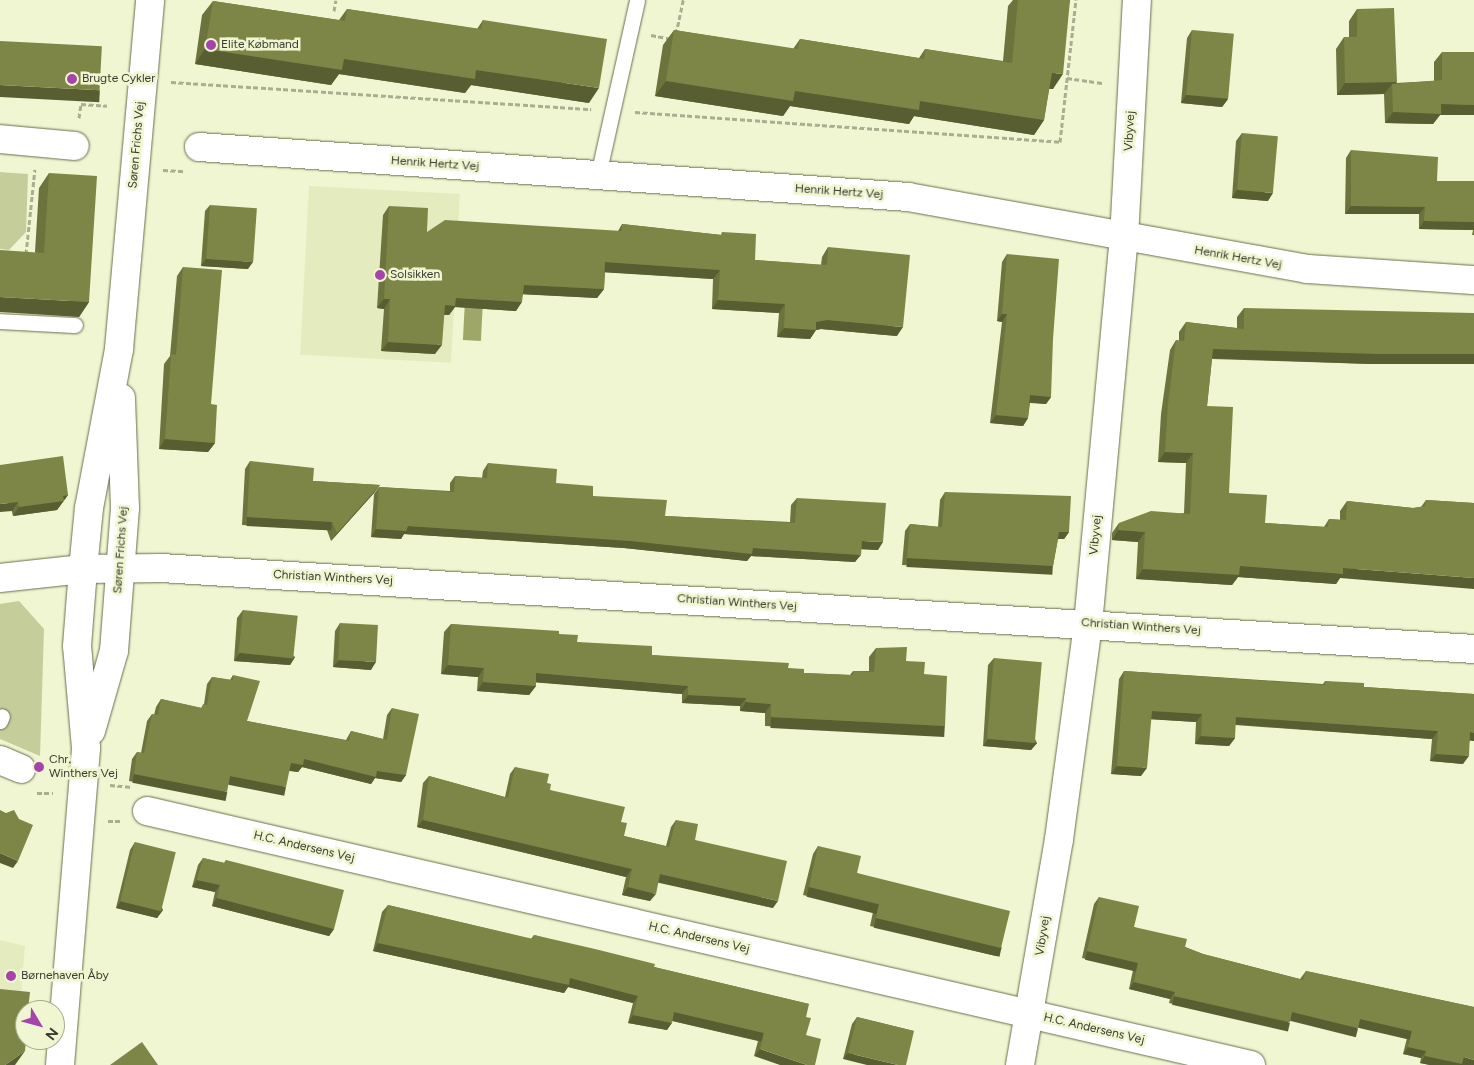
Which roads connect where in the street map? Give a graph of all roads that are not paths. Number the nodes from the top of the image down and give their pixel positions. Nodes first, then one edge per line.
1 (150, 0) edge
2 (637, 0) edge
3 (1137, 0) edge
4 (0, 139) edge
5 (75, 146) dead end
6 (199, 147) road end
7 (598, 175) junction
8 (1124, 238) junction
9 (1474, 280) edge
10 (0, 321) edge
11 (76, 325) edge
12 (119, 349) junction
13 (120, 568) junction
14 (83, 569) junction
15 (0, 578) edge
16 (1088, 624) junction
17 (1474, 649) edge
18 (86, 748) junction
19 (147, 810) dead end
20 (1030, 1014) junction
21 (60, 1065) edge
22 (1020, 1065) edge
23 (1251, 1065) edge

1 - 12 street, Søren Frichs Vej
2 - 7 lane
3 - 8 street, Vibyvej
4 - 5 street
6 - 7 street, Henrik Hertz Vej
7 - 8 street, Henrik Hertz Vej
8 - 9 street, Henrik Hertz Vej
8 - 16 street, Vibyvej
10 - 11 lane
12 - 13 street, Søren Frichs Vej
12 - 14 street, Søren Frichs Vej
13 - 14 street, Christian Winthers Vej
13 - 16 street, Christian Winthers Vej
13 - 18 street, Søren Frichs Vej
14 - 15 street, Christian Winthers Vej
14 - 18 street, Søren Frichs Vej
16 - 17 street, Christian Winthers Vej
16 - 20 street, Vibyvej
18 - 21 street, Søren Frichs Vej
19 - 20 street, H.C. Andersens Vej
20 - 22 street, Vibyvej
20 - 23 street, H.C. Andersens Vej

